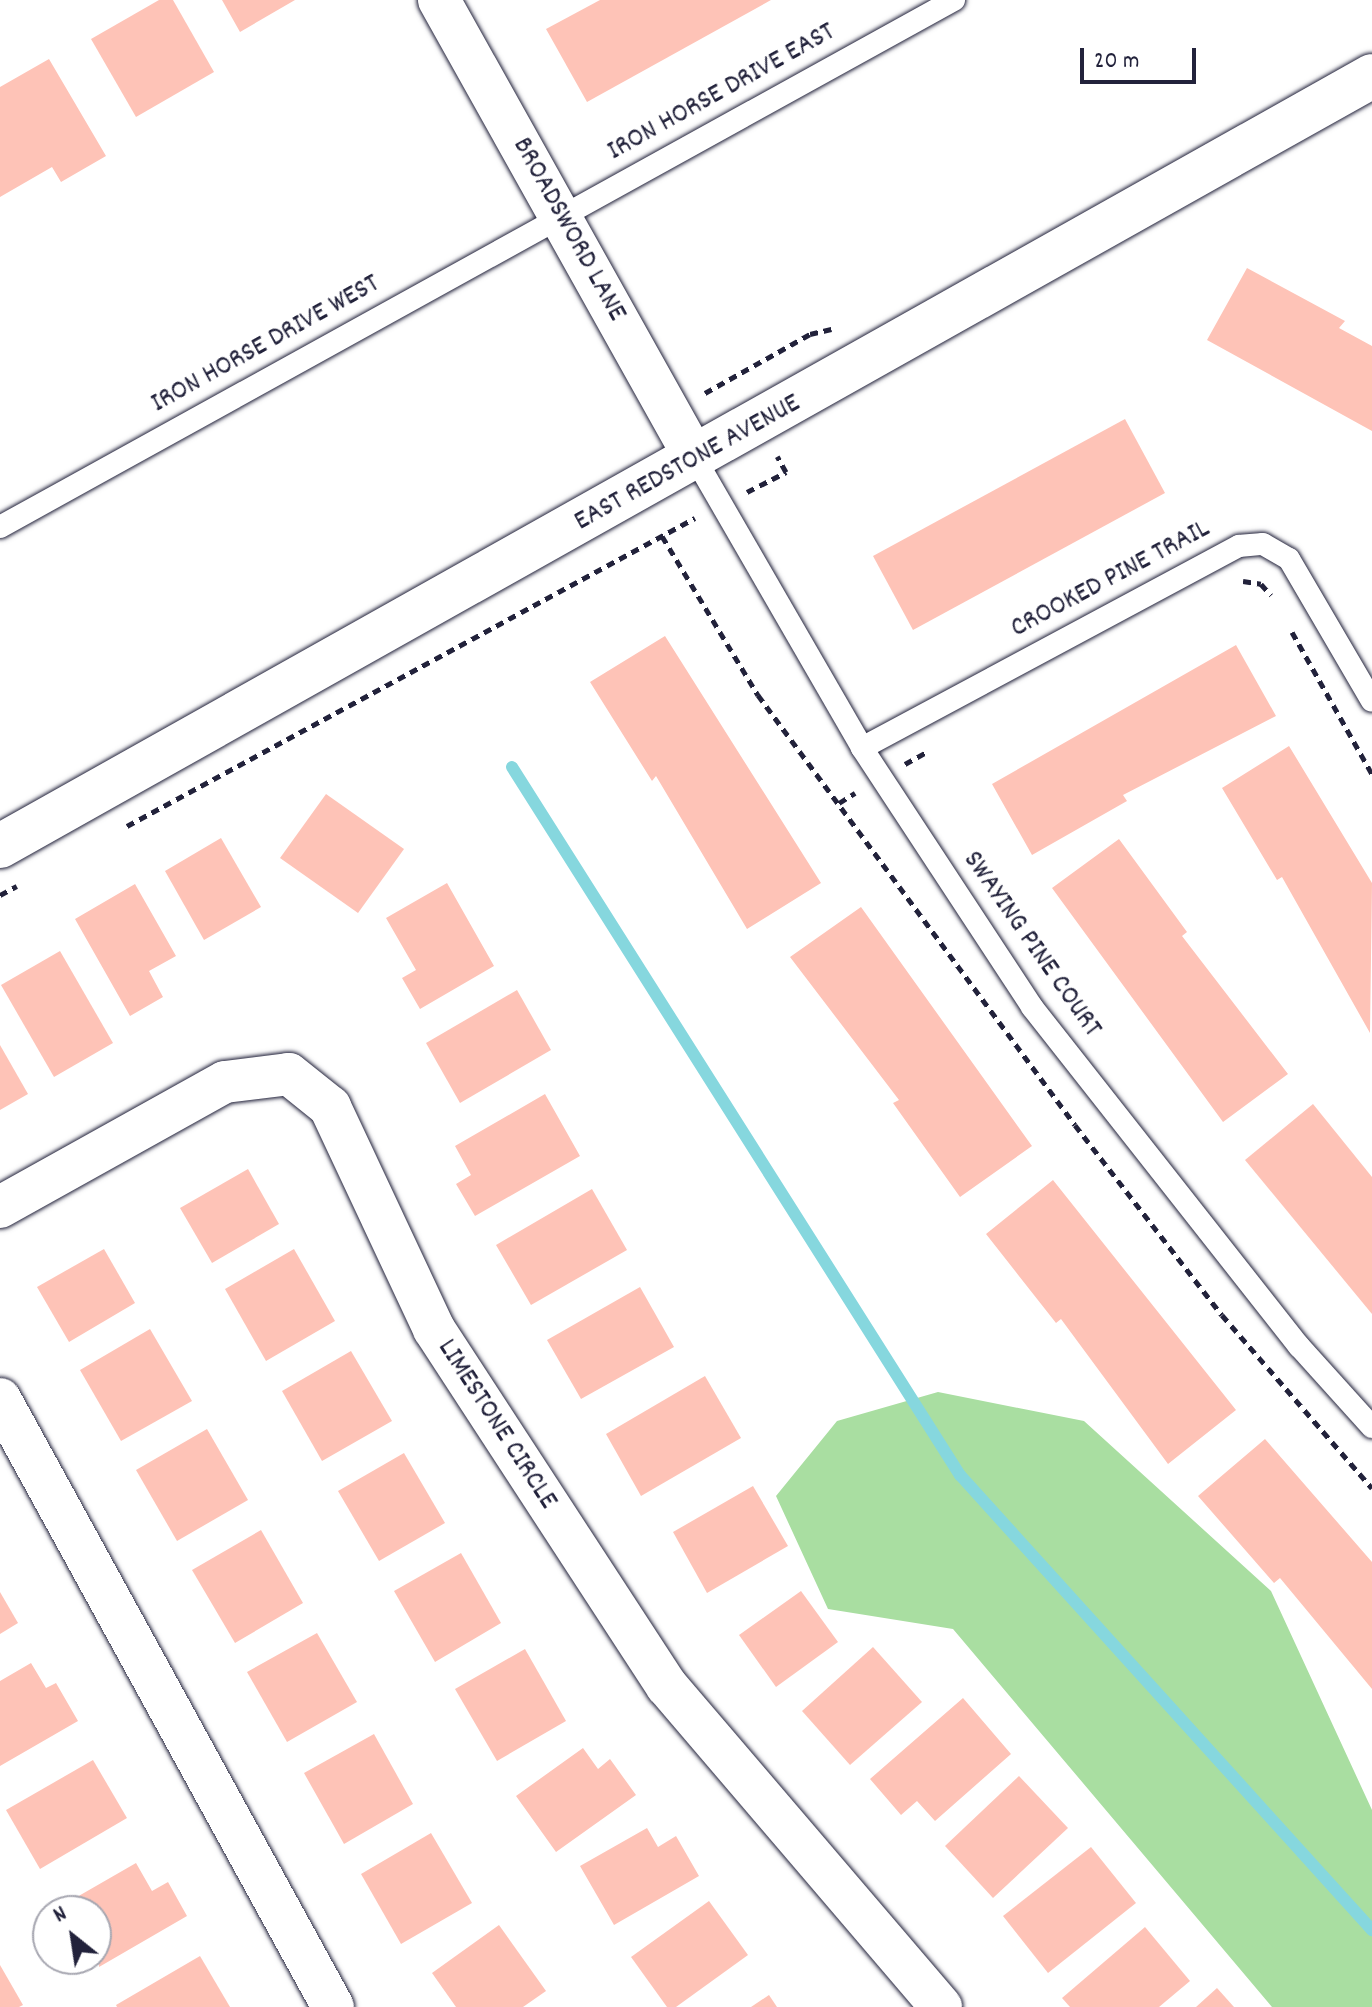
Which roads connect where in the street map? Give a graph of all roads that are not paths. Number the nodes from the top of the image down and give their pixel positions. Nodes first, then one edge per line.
1 (439, 0) edge
2 (954, 0) edge
3 (1372, 76) edge
4 (561, 215) junction
5 (696, 460) junction
6 (0, 527) edge
7 (1372, 701) edge
8 (862, 748) junction
9 (0, 846) edge
10 (0, 1207) edge
11 (0, 1399) edge
12 (1372, 1427) edge
13 (333, 2007) edge
14 (941, 2007) edge

1 - 4 street, BROADSWORD LANE
2 - 4 lane, IRON HORSE DRIVE EAST
3 - 5 street, EAST REDSTONE AVENUE
4 - 5 street, BROADSWORD LANE
4 - 6 lane, IRON HORSE DRIVE WEST
5 - 8 lane, SWAYING PINE COURT
5 - 9 street, EAST REDSTONE AVENUE
7 - 8 lane, CROOKED PINE TRAIL
8 - 12 lane, SWAYING PINE COURT
10 - 14 street, LIMESTONE CIRCLE
11 - 13 street

